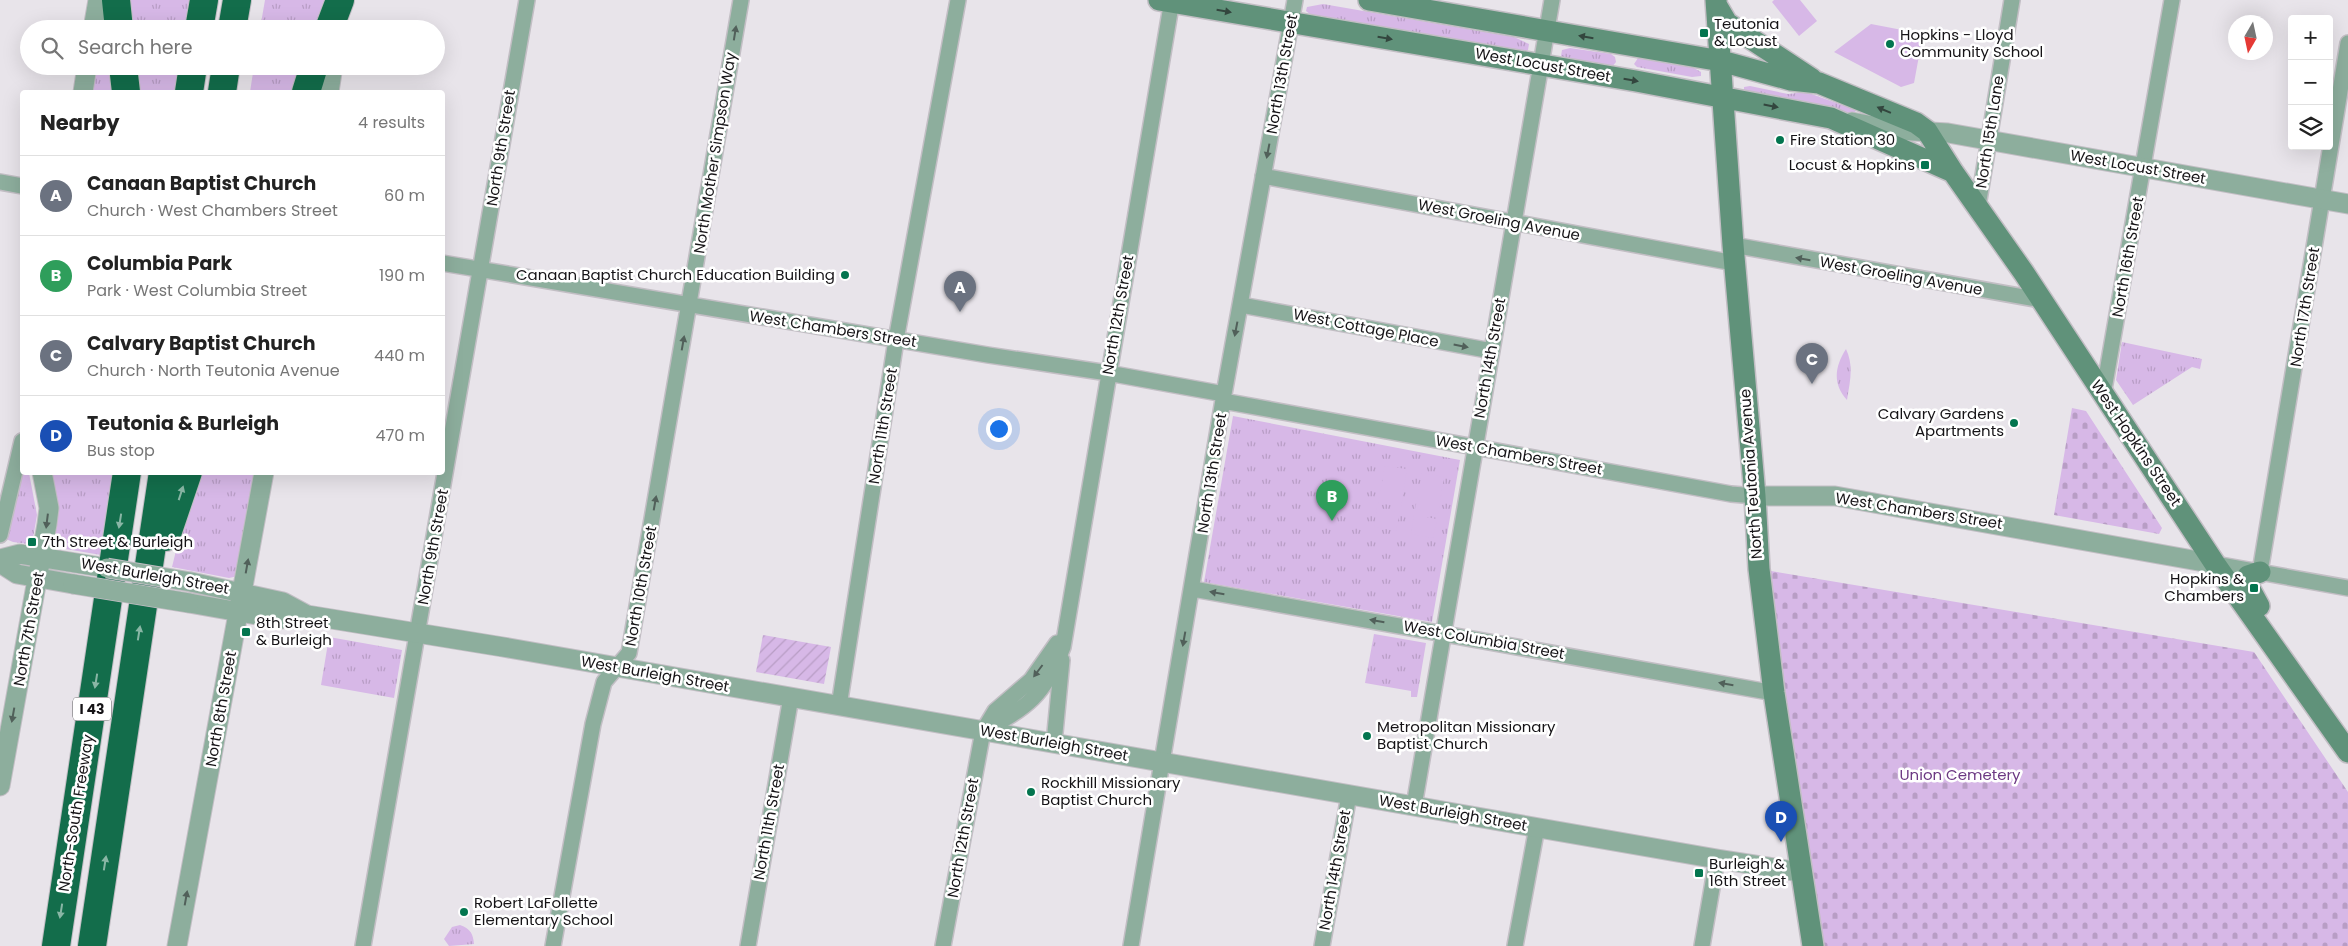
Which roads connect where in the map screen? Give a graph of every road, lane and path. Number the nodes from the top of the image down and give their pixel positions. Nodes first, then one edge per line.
1 (98, 0) edge
2 (116, 0) edge
3 (204, 0) edge
4 (237, 0) edge
5 (342, 0) edge
6 (527, 0) edge
7 (741, 0) edge
8 (958, 0) edge
9 (1295, 0) edge
10 (1370, 0) edge
11 (1552, 0) edge
12 (2012, 0) edge
13 (2172, 0) edge
14 (1168, 1) edge
15 (1716, 3) edge
16 (95, 20) edge
17 (118, 20) edge
18 (201, 20) edge
19 (234, 20) edge
20 (333, 20) edge
21 (340, 20) edge
22 (1292, 22) junction
23 (1547, 30) junction
24 (2348, 43) edge
25 (1720, 62) junction
26 (1541, 65) junction
27 (86, 75) edge
28 (124, 75) edge
29 (192, 75) edge
30 (225, 75) edge
31 (311, 75) edge
32 (332, 75) edge
33 (1818, 83) junction
34 (83, 90) edge
35 (126, 90) edge
36 (189, 90) edge
37 (222, 90) edge
38 (307, 90) edge
39 (329, 90) edge
40 (1724, 97) junction
41 (1831, 118) junction
42 (1927, 131) junction
43 (1988, 140) junction
44 (2144, 168) junction
45 (1953, 172) junction
46 (1263, 176) junction
47 (0, 182) edge
48 (20, 186) edge
49 (2322, 199) junction
50 (2348, 204) edge
51 (1978, 206) junction
52 (1513, 222) junction
53 (1733, 254) junction
54 (445, 263) edge
55 (481, 269) junction
56 (2040, 300) junction
57 (690, 305) junction
58 (1241, 305) junction
59 (896, 340) junction
60 (1492, 351) junction
61 (1108, 373) junction
62 (2103, 395) junction
63 (1224, 398) junction
64 (1475, 447) junction
65 (20, 449) edge
66 (43, 475) edge
67 (127, 475) edge
68 (163, 475) edge
69 (187, 475) edge
70 (263, 475) edge
71 (1755, 496) junction
72 (0, 535) edge
73 (42, 557) junction
74 (0, 559) edge
75 (0, 563) edge
76 (2214, 564) junction
77 (2260, 572) junction
78 (38, 578) junction
79 (1193, 588) junction
80 (2348, 588) edge
81 (243, 592) junction
82 (144, 605) junction
83 (239, 612) junction
84 (307, 615) junction
85 (2261, 629) junction
86 (1064, 631) junction
87 (1444, 632) junction
88 (419, 633) junction
89 (1063, 647) junction
90 (617, 667) junction
91 (1774, 693) junction
92 (791, 697) junction
93 (838, 706) junction
94 (983, 731) junction
95 (1054, 743) junction
96 (2348, 752) edge
97 (1164, 761) junction
98 (0, 786) edge
99 (1349, 794) junction
100 (1414, 806) junction
101 (1537, 828) junction
102 (1717, 859) junction
103 (1800, 872) junction
104 (56, 946) edge
105 (92, 946) edge
106 (177, 946) edge
107 (363, 946) edge
108 (553, 946) edge
109 (748, 946) edge
110 (943, 946) edge
111 (1131, 946) edge
112 (1322, 946) edge
113 (1515, 946) edge
114 (1702, 946) edge
115 (1814, 946) edge

1 - 16 street
2 - 17 highway
3 - 18 highway
4 - 19 highway
5 - 20 highway
5 - 21 street
6 - 55 street, North 9th Street
57 -> 7 street, North Mother Simpson Way
8 - 59 street, North 11th Street
9 - 22 street, North 13th Street
10 - 23 main road, West Locust Street
11 - 23 street, North 14th Street
12 - 43 street, North 15th Lane
13 - 44 street, North 16th Street
14 -> 22 main road, West Locust Street
14 - 61 street, North 12th Street
15 - 25 main road, North Teutonia Avenue
15 - 33 main road
22 -> 26 main road, West Locust Street
22 -> 46 street, North 13th Street
25 -> 23 main road, West Locust Street
23 - 26 street, North 14th Street
24 - 49 street, North 17th Street
25 - 33 main road, West Locust Street
25 - 40 main road, North Teutonia Avenue
26 -> 40 main road, West Locust Street
26 - 52 street, North 14th Street
27 - 34 street
28 - 35 highway
29 - 36 highway
30 - 37 highway
31 - 38 highway
32 - 39 street
42 -> 33 main road, West Locust Street
40 -> 41 main road, West Locust Street
40 - 53 main road, North Teutonia Avenue
41 - 42 street, West Locust Street
41 - 45 main road
42 - 43 street, West Locust Street
42 - 45 main road, West Hopkins Street
43 - 44 street, West Locust Street
43 - 51 street, North 15th Lane
44 - 49 street, West Locust Street
44 - 62 street, North 16th Street
45 - 51 main road, West Hopkins Street
46 - 52 street, West Groeling Avenue
46 - 58 street, North 13th Street
47 - 48 street
49 - 50 street, West Locust Street
49 - 77 street, North 17th Street
51 - 56 main road, West Hopkins Street
52 - 53 street, West Groeling Avenue
52 - 60 street, North 14th Street
56 -> 53 street, West Groeling Avenue
53 - 71 main road, North Teutonia Avenue
54 - 55 street, West Chambers Street
55 - 57 street, West Chambers Street
55 - 88 street, North 9th Street
56 - 62 main road, West Hopkins Street
57 - 59 street, West Chambers Street
90 -> 57 street, North 10th Street
58 -> 60 street, West Cottage Place
58 -> 63 street, North 13th Street
59 - 61 street, West Chambers Street
59 - 93 street, North 11th Street
60 - 64 street, North 14th Street
61 - 63 street, West Chambers Street
61 - 86 street, North 12th Street
62 - 76 main road, West Hopkins Street
63 - 64 street, West Chambers Street
63 - 79 street, North 13th Street
64 - 71 street, West Chambers Street
64 - 87 street, North 14th Street
65 - 72 street
66 -> 73 street, North 7th Street
67 -> 104 highway, North-South Freeway / I 43
68 - 82 highway, I 43
82 -> 69 highway
81 -> 70 street, North 8th Street
71 - 76 street, West Chambers Street
71 - 91 main road, North Teutonia Avenue
73 - 74 street, West Burleigh Street
73 - 78 street, North 7th Street
73 - 81 street, West Burleigh Street, bridge
75 - 78 street, West Burleigh Street
76 - 77 street, West Chambers Street
76 - 85 main road, West Hopkins Street
77 - 80 street, West Chambers Street
77 - 85 main road
78 - 83 street, West Burleigh Street, bridge
78 -> 98 street, North 7th Street
87 -> 79 street, West Columbia Street
79 -> 97 street, North 13th Street
81 - 83 street, North 8th Street
81 - 84 street, West Burleigh Street
105 -> 82 highway, I 43
83 - 84 street, West Burleigh Street
106 -> 83 street, North 8th Street
84 - 88 street, West Burleigh Street
85 - 96 main road, West Hopkins Street
86 - 89 street, North 12th Street
86 -> 94 street, North 12th Street
91 -> 87 street, West Columbia Street
87 - 100 street, North 14th Street
88 - 90 street, West Burleigh Street
88 - 107 street, North 9th Street
89 - 94 street, North 12th Street
89 - 95 street
90 - 92 street, West Burleigh Street
90 - 108 street, North 10th Street
91 - 103 main road, North Teutonia Avenue
92 - 93 street, West Burleigh Street
92 - 109 street, North 11th Street
93 - 94 street, West Burleigh Street
94 - 95 street, West Burleigh Street
94 - 110 street, North 12th Street
95 - 97 street, West Burleigh Street
97 - 99 street, West Burleigh Street
97 - 111 street, North 13th Street
99 - 100 street, West Burleigh Street
99 - 112 street, North 14th Street
100 - 101 street, West Burleigh Street
101 - 102 street, West Burleigh Street
101 - 113 street
102 - 103 street, West Burleigh Street
102 - 114 street
103 - 115 main road, North Teutonia Avenue

